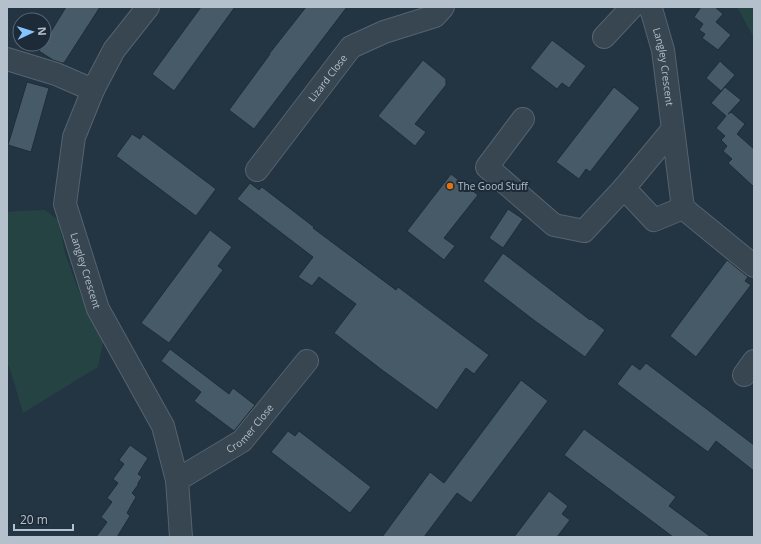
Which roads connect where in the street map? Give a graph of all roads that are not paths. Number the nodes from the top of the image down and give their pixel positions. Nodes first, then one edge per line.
1 (148, 7) edge
2 (443, 7) edge
3 (632, 7) edge
4 (649, 7) edge
5 (604, 37) dead end
6 (7, 59) edge
7 (93, 90) junction
8 (523, 119) dead end
9 (674, 129) junction
10 (257, 170) dead end
11 (624, 188) junction
12 (683, 208) junction
13 (754, 266) edge
14 (307, 361) dead end
15 (178, 480) junction
16 (181, 537) edge

1 - 7 street, Langley Crescent
2 - 10 street, Lizard Close
3 - 5 street
4 - 9 street, Langley Crescent
6 - 7 street
7 - 15 street, Langley Crescent
8 - 11 street
9 - 11 street
9 - 12 street, Langley Crescent
11 - 12 street
12 - 13 street
14 - 15 street, Cromer Close
15 - 16 street, Langley Crescent

